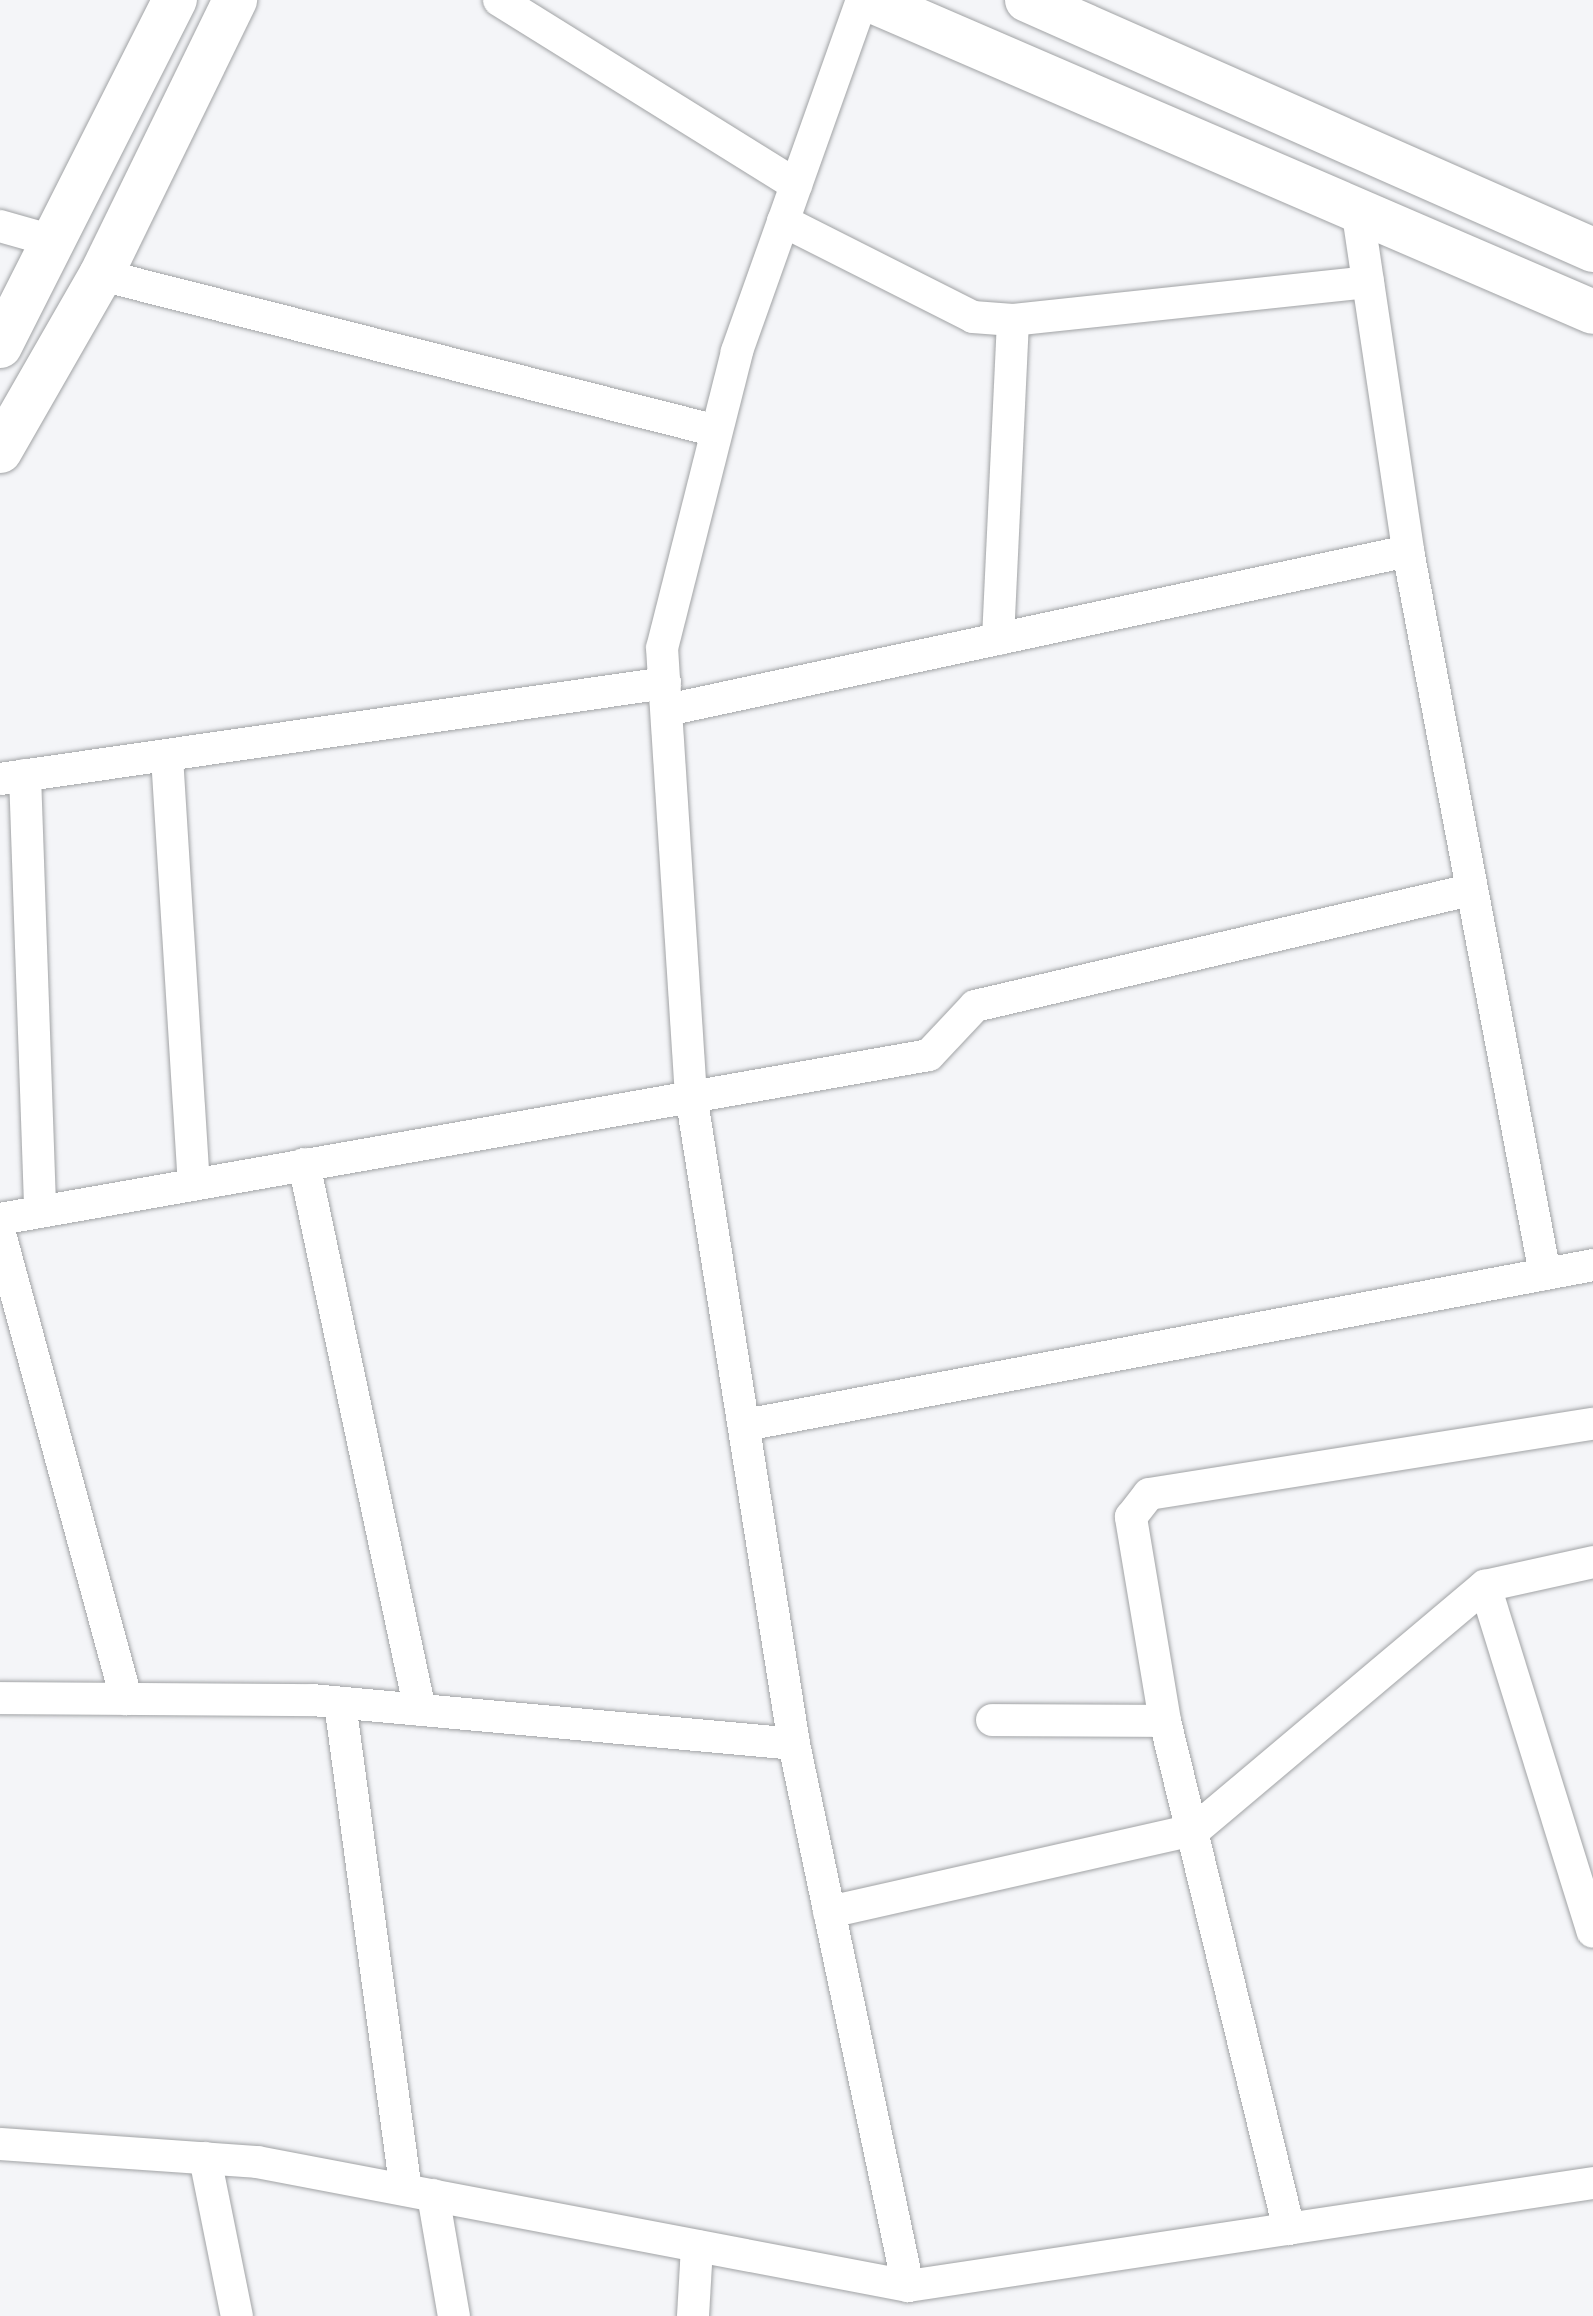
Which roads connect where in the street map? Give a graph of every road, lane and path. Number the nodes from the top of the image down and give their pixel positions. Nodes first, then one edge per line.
1 (175, 0) edge
2 (235, 0) edge
3 (499, 0) edge
4 (862, 0) edge
5 (870, 0) edge
6 (1027, 0) edge
7 (796, 185) junction
8 (1357, 208) junction
9 (783, 221) junction
10 (0, 226) edge
11 (53, 241) junction
12 (1593, 250) edge
13 (101, 275) junction
14 (1368, 282) junction
15 (1593, 312) edge
16 (1013, 320) junction
17 (0, 346) edge
18 (717, 431) junction
19 (0, 451) edge
20 (1408, 551) junction
21 (998, 639) junction
22 (666, 697) junction
23 (167, 757) junction
24 (13, 777) edge
25 (1470, 890) junction
26 (691, 1095) junction
27 (304, 1164) junction
28 (194, 1181) junction
29 (40, 1211) junction
30 (0, 1219) edge
31 (0, 1234) edge
32 (1593, 1265) edge
33 (1545, 1274) junction
34 (1593, 1424) edge
35 (745, 1425) junction
36 (1593, 1562) edge
37 (1485, 1586) junction
38 (0, 1698) edge
39 (126, 1699) junction
40 (340, 1703) junction
41 (420, 1710) junction
42 (992, 1720) dead end
43 (1165, 1721) junction
44 (794, 1744) junction
45 (1196, 1829) junction
46 (829, 1912) junction
47 (1593, 1932) edge
48 (0, 2144) edge
49 (205, 2158) junction
50 (1593, 2183) edge
51 (419, 2193) junction
52 (1289, 2229) junction
53 (697, 2246) junction
54 (908, 2286) junction
55 (237, 2316) edge
56 (454, 2316) edge
57 (693, 2316) edge

1 - 11 street
2 - 13 street
3 - 7 street
4 - 7 street
5 - 8 street
6 - 12 street
7 - 9 street
8 - 14 street
8 - 15 street
9 - 16 street
9 - 18 street
10 - 11 street
11 - 17 street
13 - 18 street
13 - 19 street
14 - 16 street
14 - 20 street
16 - 21 street
18 - 22 street
20 - 21 street
20 - 25 street
21 - 22 street
22 - 23 street
22 - 26 street
23 - 24 street
23 - 28 street
24 - 29 street
25 - 26 street
25 - 33 street
26 - 27 street
26 - 35 street
27 - 28 street
27 - 41 street
28 - 29 street
29 - 30 street
31 - 39 street
32 - 33 street
33 - 35 street
34 - 43 street
35 - 44 street
36 - 37 street
37 - 45 street
37 - 47 street
38 - 39 street
39 - 40 street
40 - 41 street
40 - 51 street
41 - 44 street
42 - 43 street
43 - 45 street
44 - 46 street
45 - 46 street
45 - 52 street
46 - 54 street
48 - 49 street
49 - 51 street
49 - 55 street
50 - 52 street
51 - 53 street
51 - 56 street
52 - 54 street
53 - 54 street
53 - 57 street

